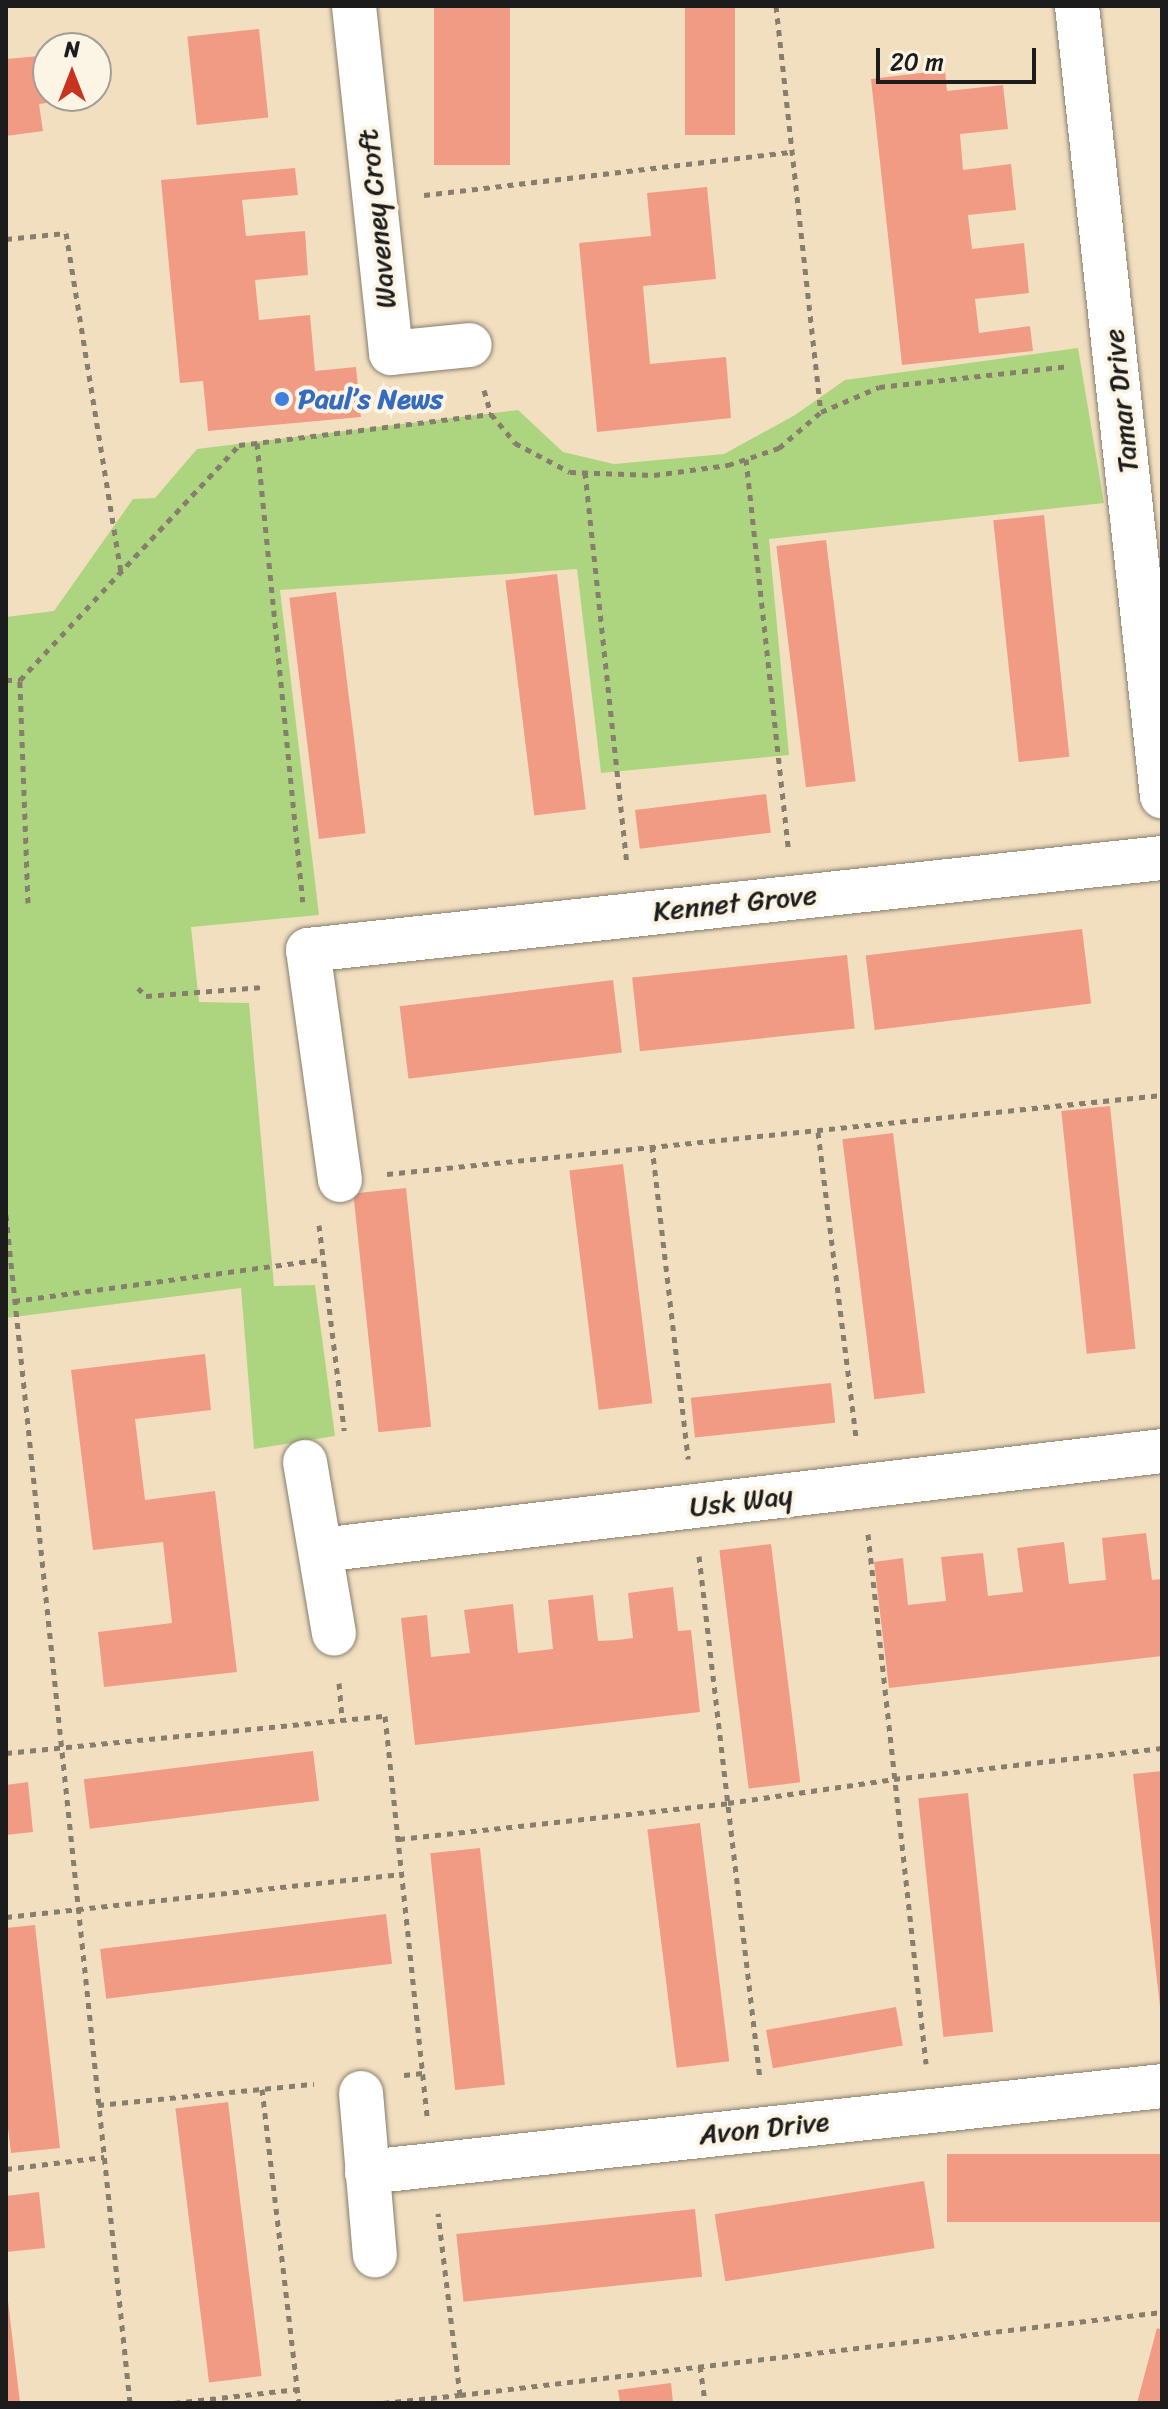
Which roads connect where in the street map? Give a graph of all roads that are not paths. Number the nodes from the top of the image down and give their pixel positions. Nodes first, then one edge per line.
1 (354, 6) edge
2 (1077, 6) edge
3 (470, 345) road end
4 (1153, 622) edge
5 (1162, 796) edge
6 (1162, 858) edge
7 (340, 1180) road end
8 (1162, 1451) edge
9 (305, 1462) road end
10 (321, 1550) junction
11 (334, 1634) dead end
12 (379, 2084) road end
13 (1162, 2086) edge
14 (367, 2172) junction
15 (375, 2255) dead end

1 - 3 street, Waveney Croft
2 - 4 street, Tamar Drive
4 - 5 street, Tamar Drive
6 - 7 street, Kennet Grove
8 - 10 street, Usk Way
9 - 10 street
10 - 11 street
12 - 14 street
13 - 14 street, Avon Drive
14 - 15 street

